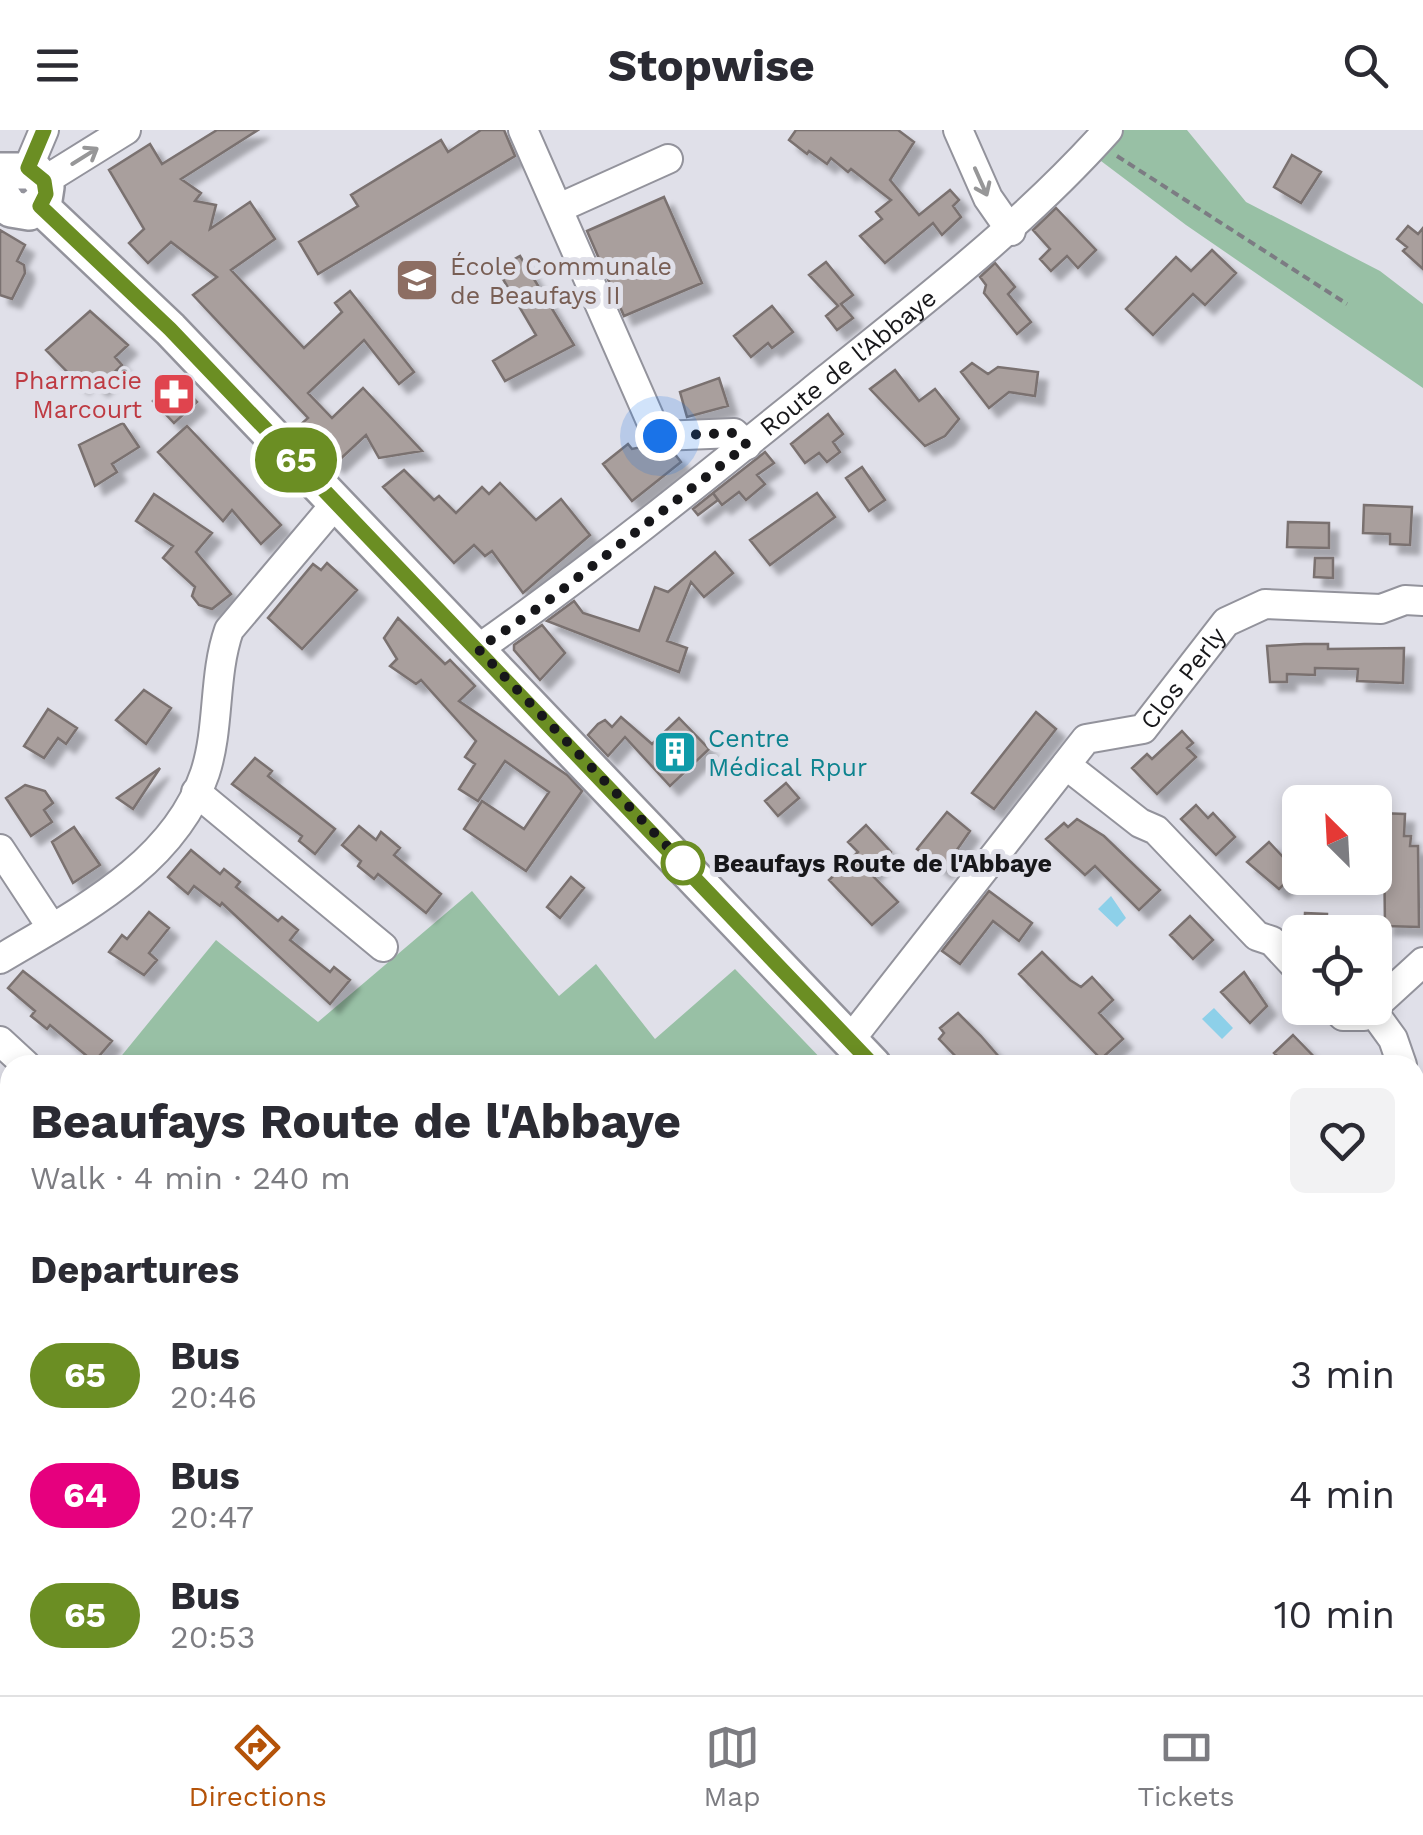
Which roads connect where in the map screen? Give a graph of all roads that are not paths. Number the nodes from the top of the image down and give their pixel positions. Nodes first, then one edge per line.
1 (44, 130) edge
2 (126, 130) edge
3 (958, 130) edge
4 (532, 132) edge
5 (1102, 136) edge
6 (668, 160) dead end
7 (18, 184) edge
8 (559, 208) junction
9 (1011, 232) junction
10 (747, 445) junction
11 (337, 502) junction
12 (1423, 601) edge
13 (478, 649) junction
14 (1066, 765) junction
15 (196, 792) junction
16 (0, 849) edge
17 (52, 928) junction
18 (383, 947) dead end
19 (1282, 952) edge
20 (0, 959) edge
21 (1423, 962) edge
22 (1392, 991) edge
23 (1383, 1025) edge
24 (861, 1053) edge
25 (1399, 1055) edge

1 - 7 street
7 -> 2 street
3 -> 9 street
4 - 8 street
5 - 9 street, Route de l'Abbaye
6 - 8 street
7 - 11 main road
8 - 10 street
9 - 10 street, Route de l'Abbaye
10 - 13 street, Route de l'Abbaye
11 - 13 main road
11 - 15 street
12 - 14 street, Clos Perly
13 - 24 main road
14 - 19 street
14 - 24 street, Clos Perly
15 - 17 street
15 - 18 street
16 - 17 street
17 - 20 street
21 - 22 street
23 - 25 street

